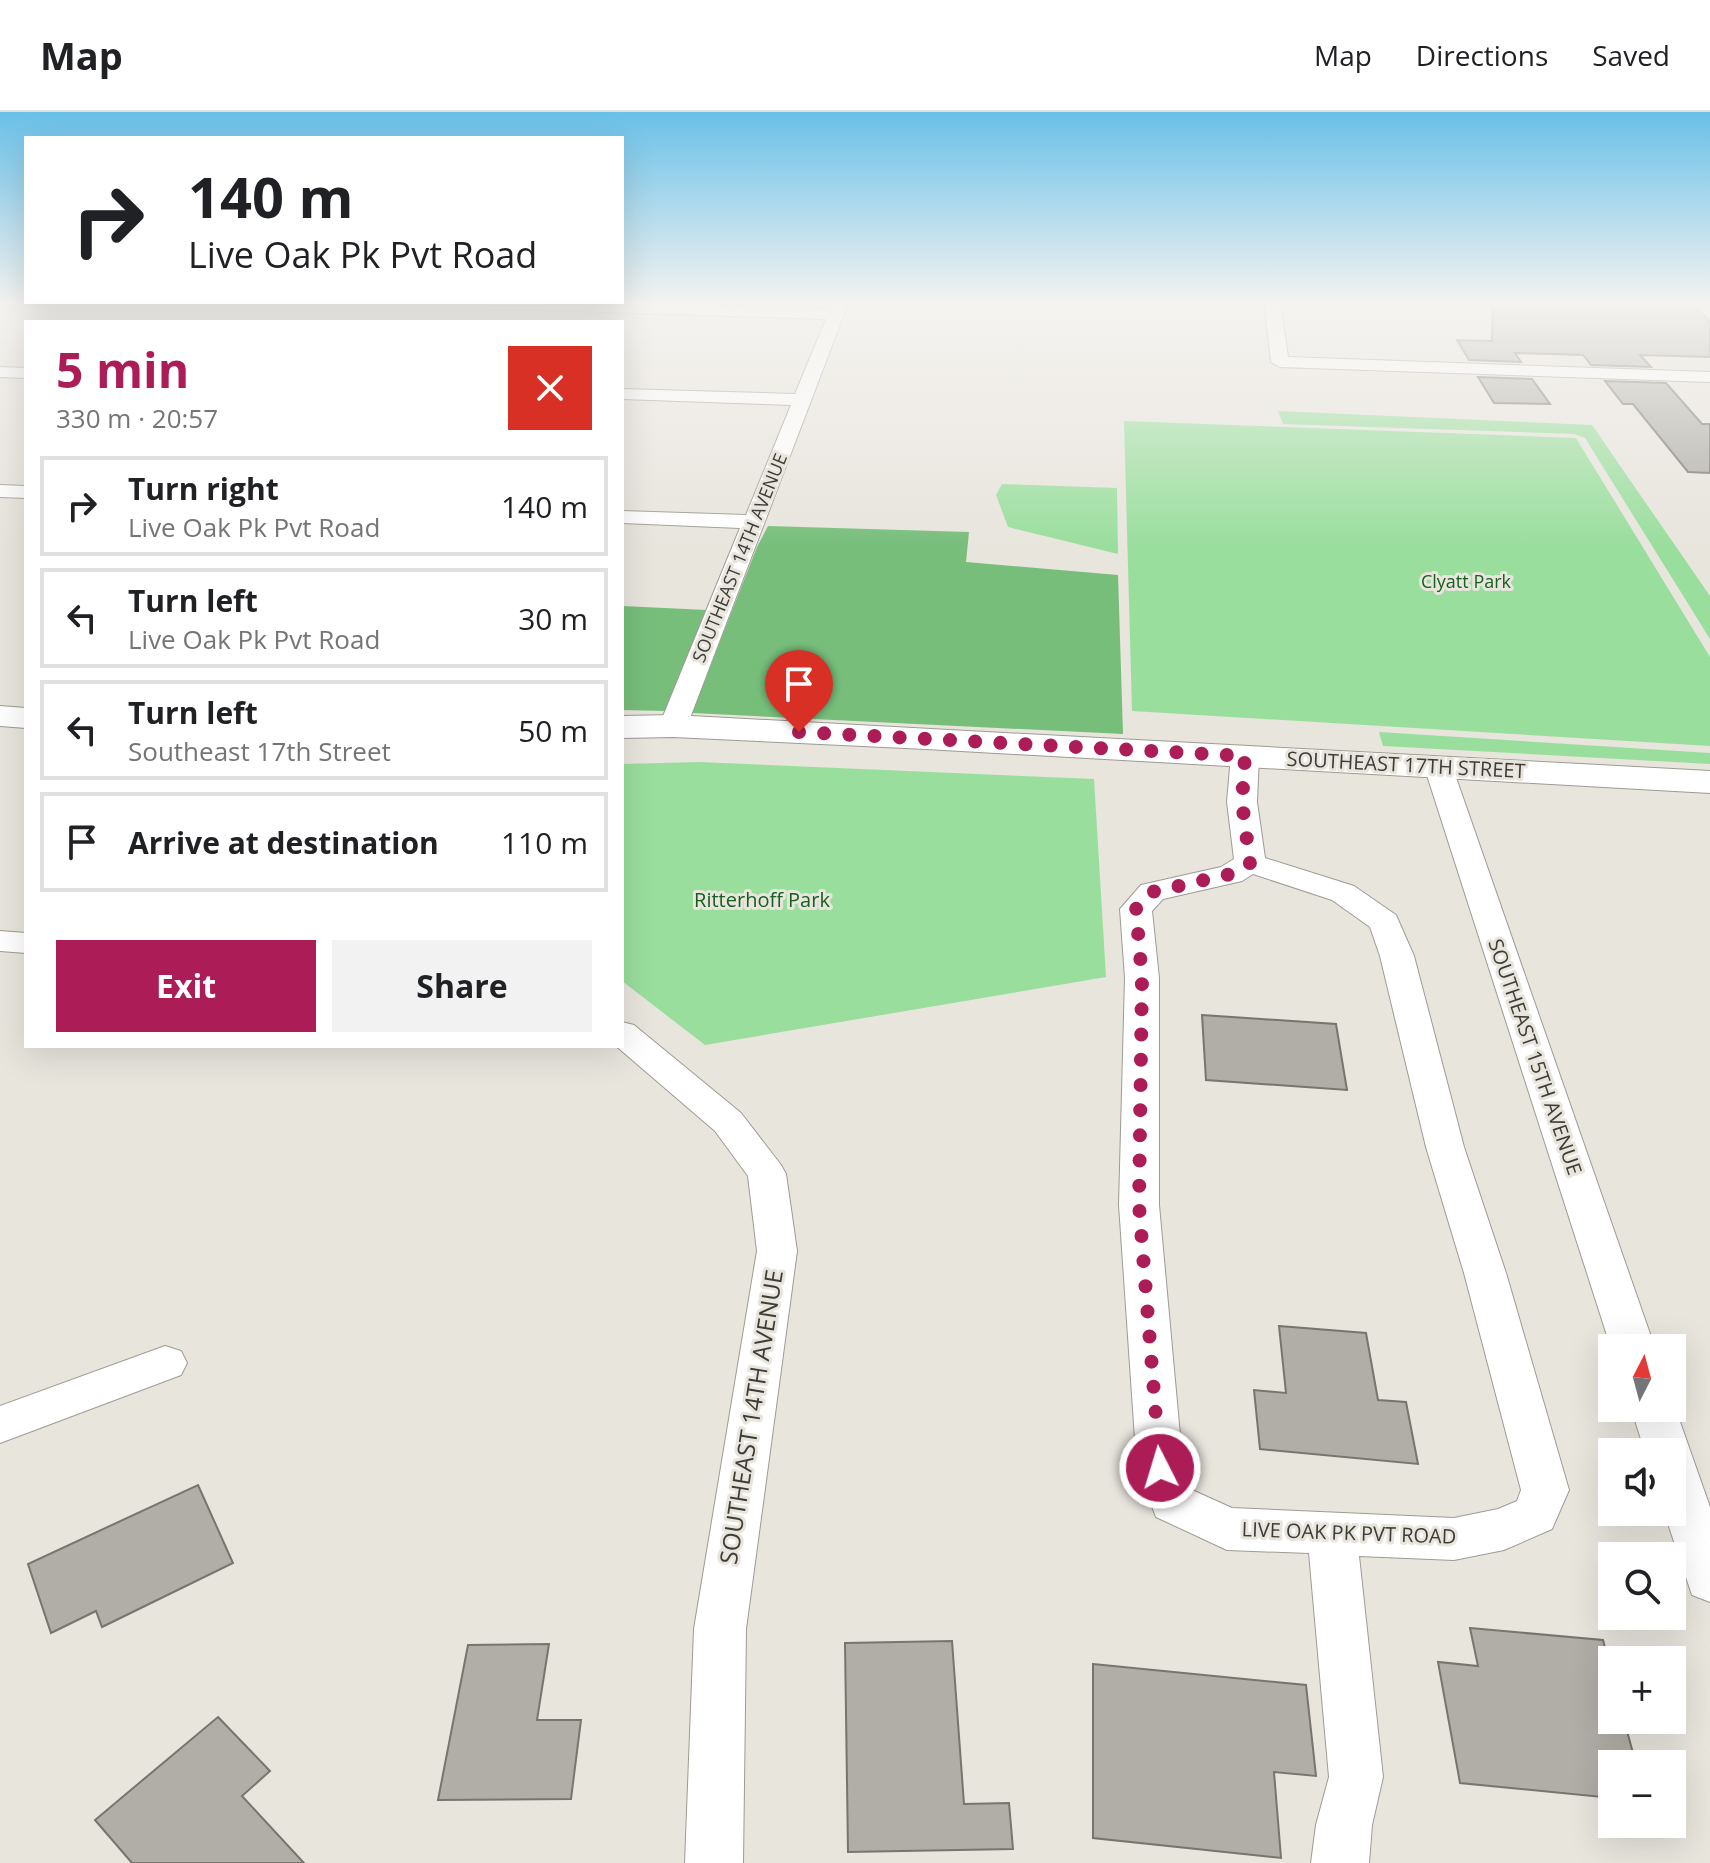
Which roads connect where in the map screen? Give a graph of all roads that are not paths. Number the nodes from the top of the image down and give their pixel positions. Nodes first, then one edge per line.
1 (809, 383) edge
2 (624, 394) edge
3 (802, 400) junction
4 (0, 491) edge
5 (24, 492) edge
6 (624, 517) edge
7 (755, 522) junction
8 (0, 716) edge
9 (24, 718) edge
10 (673, 726) junction
11 (624, 727) edge
12 (1245, 756) junction
13 (1438, 766) junction
14 (1710, 782) edge
15 (1250, 863) junction
16 (0, 941) edge
17 (24, 943) edge
18 (624, 1035) edge
19 (1628, 1334) edge
20 (165, 1363) dead end
21 (0, 1425) edge
22 (1686, 1507) edge
23 (1332, 1534) junction
24 (1710, 1580) edge
25 (714, 1863) edge
26 (1340, 1863) edge

1 - 3 street, SOUTHEAST 14TH AVENUE
2 - 3 street
3 - 7 street, SOUTHEAST 14TH AVENUE
4 - 5 street
6 - 7 street
7 - 10 street, SOUTHEAST 14TH AVENUE
8 - 9 main road
10 - 11 main road, SOUTHEAST 17TH STREET
10 - 12 main road, SOUTHEAST 17TH STREET
12 - 13 main road, SOUTHEAST 17TH STREET
12 - 15 street
13 - 14 main road, SOUTHEAST 17TH STREET
13 - 19 street, SOUTHEAST 15TH AVENUE
15 - 23 street, LIVE OAK PK PVT ROAD
15 - 23 street, LIVE OAK PK PVT ROAD
16 - 17 street
18 - 25 street, SOUTHEAST 14TH AVENUE
20 - 21 street
22 - 24 street
23 - 26 street

